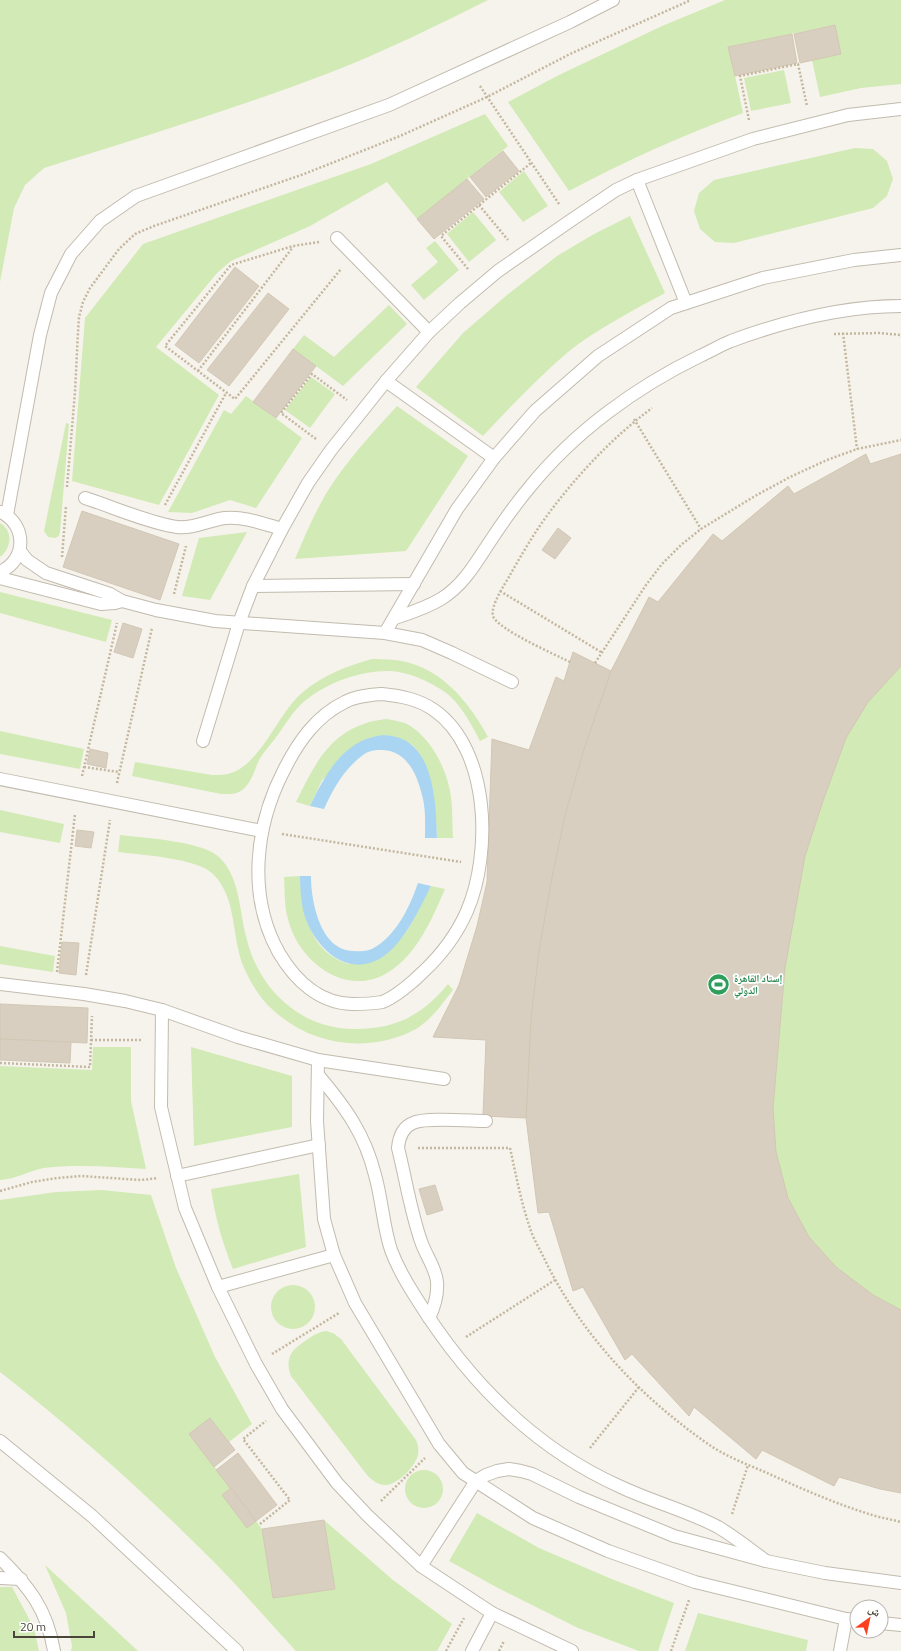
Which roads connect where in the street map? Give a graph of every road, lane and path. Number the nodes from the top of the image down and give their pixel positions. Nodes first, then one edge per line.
1 (613, 0) edge
2 (691, 0) edge
3 (468, 68) junction
4 (487, 96) junction
5 (901, 109) edge
6 (811, 124) junction
7 (753, 138) junction
8 (531, 162) junction
9 (637, 180) junction
10 (479, 205) junction
11 (570, 221) junction
12 (337, 238) joint
13 (293, 246) junction
14 (353, 254) junction
15 (901, 255) edge
16 (521, 256) junction
17 (481, 285) junction
18 (686, 303) junction
19 (901, 306) edge
20 (429, 332) junction
21 (828, 335) dead end
22 (901, 335) edge
23 (845, 348) dead end
24 (198, 371) junction
25 (386, 381) junction
26 (226, 393) junction
27 (653, 407) dead end
28 (362, 411) junction
29 (642, 433) dead end
30 (901, 440) edge
31 (857, 449) junction
32 (331, 450) junction
33 (494, 458) junction
34 (67, 493) dead end
35 (85, 498) dead end
36 (66, 500) dead end
37 (4, 513) edge
38 (156, 522) junction
39 (191, 526) junction
40 (701, 528) junction
41 (282, 529) junction
42 (20, 551) junction
43 (0, 572) edge
44 (0, 578) edge
45 (60, 578) junction
46 (414, 584) junction
47 (253, 586) junction
48 (500, 591) junction
49 (122, 601) junction
50 (169, 613) junction
51 (395, 618) junction
52 (239, 622) junction
53 (385, 633) junction
54 (601, 652) junction
55 (570, 662) dead end
56 (595, 663) dead end
57 (512, 682) dead end
58 (203, 741) dead end
59 (84, 767) dead end
60 (119, 772) dead end
61 (0, 779) edge
62 (262, 831) junction
63 (480, 865) junction
64 (0, 984) edge
65 (93, 996) junction
66 (162, 1010) junction
67 (91, 1040) junction
68 (162, 1040) junction
69 (318, 1060) junction
70 (0, 1063) edge
71 (319, 1076) junction
72 (444, 1079) dead end
73 (486, 1121) dead end
74 (319, 1145) junction
75 (417, 1148) dead end
76 (177, 1176) junction
77 (0, 1191) edge
78 (334, 1255) junction
79 (555, 1280) junction
80 (218, 1287) junction
81 (355, 1303) junction
82 (429, 1318) junction
83 (476, 1331) dead end
84 (256, 1364) junction
85 (639, 1387) junction
86 (282, 1409) junction
87 (0, 1441) edge
88 (439, 1444) junction
89 (593, 1444) dead end
90 (748, 1465) junction
91 (476, 1481) junction
92 (733, 1512) dead end
93 (367, 1515) junction
94 (901, 1522) edge
95 (260, 1524) dead end
96 (0, 1558) edge
97 (766, 1561) junction
98 (421, 1566) junction
99 (0, 1578) edge
100 (21, 1579) junction
101 (695, 1582) junction
102 (901, 1583) edge
103 (473, 1601) junction
104 (492, 1613) junction
105 (849, 1620) edge
106 (889, 1624) edge
107 (901, 1625) edge
108 (849, 1626) edge
109 (54, 1651) edge
110 (237, 1651) edge
111 (446, 1651) edge
112 (472, 1651) edge
113 (572, 1651) edge
114 (671, 1651) edge
115 (840, 1651) edge

1 - 3 lane
2 - 4 path
3 - 4 path
3 - 37 lane
4 - 8 path
4 - 34 path
5 - 6 lane
6 - 7 lane
6 - 7 path
7 - 9 lane
8 - 10 path
8 - 11 path
9 - 11 lane
9 - 18 lane
10 - 16 path
10 - 17 path
11 - 16 lane
12 - 13 path
12 - 14 lane
13 - 24 path
13 - 24 path
14 - 20 lane
14 - 26 path
15 - 18 lane
16 - 17 lane
17 - 20 lane
18 - 33 lane
19 - 51 lane
20 - 25 lane
21 - 22 path
23 - 31 path
24 - 26 path
25 - 28 lane
25 - 33 lane
26 - 38 path
27 - 48 path
28 - 32 lane
28 - 32 path
29 - 40 path
30 - 31 path
31 - 40 path
32 - 41 lane
33 - 46 lane
35 - 38 lane
36 - 45 path
37 - 42 lane
38 - 39 lane
39 - 41 lane
39 - 50 path
40 - 54 path
41 - 47 lane
42 - 43 lane
42 - 45 lane
44 - 49 lane
45 - 49 lane
46 - 47 lane
46 - 51 lane
47 - 52 lane
48 - 54 path
48 - 55 path
49 - 50 lane
50 - 52 lane
51 - 53 lane
52 - 53 lane
52 - 58 lane
53 - 57 lane
54 - 56 path
59 - 60 path
61 - 62 lane
62 - 63 path
62 - 63 lane
62 - 63 lane
64 - 65 lane
65 - 66 lane
65 - 67 path
66 - 68 lane
66 - 69 lane
67 - 68 path
67 - 70 path
68 - 76 lane
69 - 71 lane
69 - 72 lane
71 - 74 lane
71 - 82 lane
73 - 82 lane
74 - 76 lane
74 - 78 lane
75 - 79 path
76 - 77 path
76 - 80 lane
78 - 80 lane
78 - 81 lane
79 - 83 path
79 - 85 path
80 - 84 lane
81 - 84 path
81 - 88 lane
82 - 97 lane
84 - 86 lane
85 - 89 path
85 - 90 path
86 - 93 lane
86 - 95 path
87 - 110 lane
88 - 91 lane
88 - 93 path
90 - 92 path
90 - 94 path
91 - 97 lane
91 - 98 lane
91 - 101 lane
93 - 98 lane
96 - 100 lane
97 - 102 lane
98 - 103 lane
99 - 100 lane
100 - 109 lane
101 - 105 lane
101 - 114 path
103 - 104 lane
103 - 111 path
104 - 112 lane
104 - 113 lane
106 - 107 lane
108 - 115 lane

